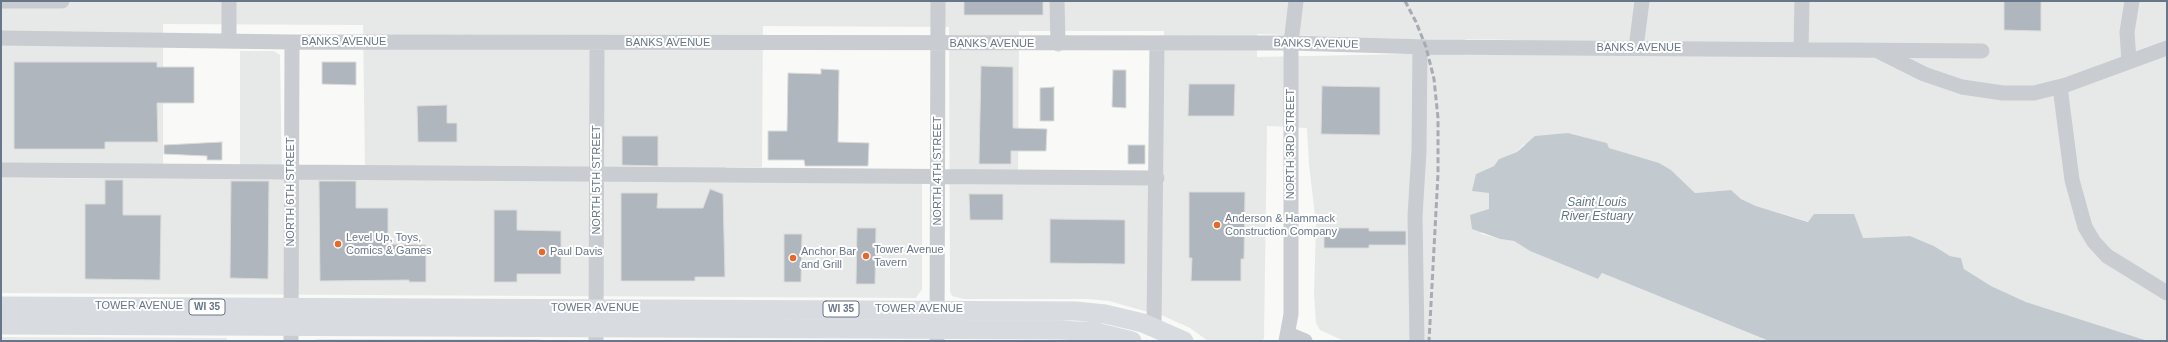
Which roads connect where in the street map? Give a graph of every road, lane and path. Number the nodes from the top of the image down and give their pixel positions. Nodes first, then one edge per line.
1 (1, 1) edge
2 (62, 1) edge
3 (229, 1) edge
4 (938, 1) edge
5 (1057, 1) edge
6 (1296, 1) edge
7 (1642, 1) edge
8 (1802, 1) edge
9 (2132, 1) edge
10 (1, 38) edge
11 (229, 41) junction
12 (292, 42) junction
13 (597, 43) junction
14 (1157, 43) junction
15 (1291, 43) junction
16 (938, 44) junction
17 (1058, 44) junction
18 (1420, 47) junction
19 (1636, 48) junction
20 (2167, 48) edge
21 (1801, 50) junction
22 (1877, 50) junction
23 (1982, 51) dead end
24 (2129, 62) junction
25 (2060, 87) junction
26 (1, 170) edge
27 (292, 172) junction
28 (597, 174) junction
29 (937, 176) junction
30 (1157, 178) junction
31 (2167, 293) edge
32 (1, 306) edge
33 (596, 308) junction
34 (937, 310) junction
35 (1, 325) edge
36 (291, 325) edge
37 (1154, 327) junction
38 (596, 334) edge
39 (937, 335) edge
40 (1287, 337) edge
41 (1132, 341) edge
42 (1184, 341) edge
43 (1305, 341) edge
44 (1417, 341) edge

1 - 2 street
3 - 11 street
4 - 16 street, NORTH 4TH STREET
5 - 17 street
6 - 15 street, NORTH 3RD STREET
7 - 19 street
8 - 21 street
9 - 24 street
10 - 11 street, BANKS AVENUE
11 - 12 street, BANKS AVENUE
12 - 13 street, BANKS AVENUE
12 - 27 street, NORTH 6TH STREET
13 - 16 street, BANKS AVENUE
13 - 28 street, NORTH 5TH STREET
14 - 15 street, BANKS AVENUE
14 - 17 street, BANKS AVENUE
14 - 30 street
15 - 18 street, BANKS AVENUE
15 - 40 street, NORTH 3RD STREET
16 - 17 street, BANKS AVENUE
16 - 29 street, NORTH 4TH STREET
18 - 19 street, BANKS AVENUE
18 - 44 street
19 - 21 street, BANKS AVENUE
20 - 24 street
21 - 22 street, BANKS AVENUE
22 - 23 street, BANKS AVENUE
22 - 25 street
24 - 25 street
25 - 31 street
26 - 27 street
27 - 28 street
27 - 36 street, NORTH 6TH STREET
28 - 29 street
28 - 33 street, NORTH 5TH STREET
29 - 30 street
29 - 34 street, NORTH 4TH STREET
30 - 37 street
32 - 36 main road, TOWER AVENUE / WI 35
33 - 34 main road, TOWER AVENUE / WI 35
33 - 36 main road, TOWER AVENUE / WI 35
33 - 38 street, NORTH 5TH STREET
34 - 37 main road, TOWER AVENUE / WI 35
34 - 39 street, NORTH 4TH STREET
35 - 36 main road, TOWER AVENUE / WI 35
36 - 38 main road, TOWER AVENUE / WI 35
37 - 42 main road, TOWER AVENUE / WI 35
38 - 39 main road, TOWER AVENUE / WI 35
39 - 41 main road, TOWER AVENUE / WI 35
40 - 43 street

